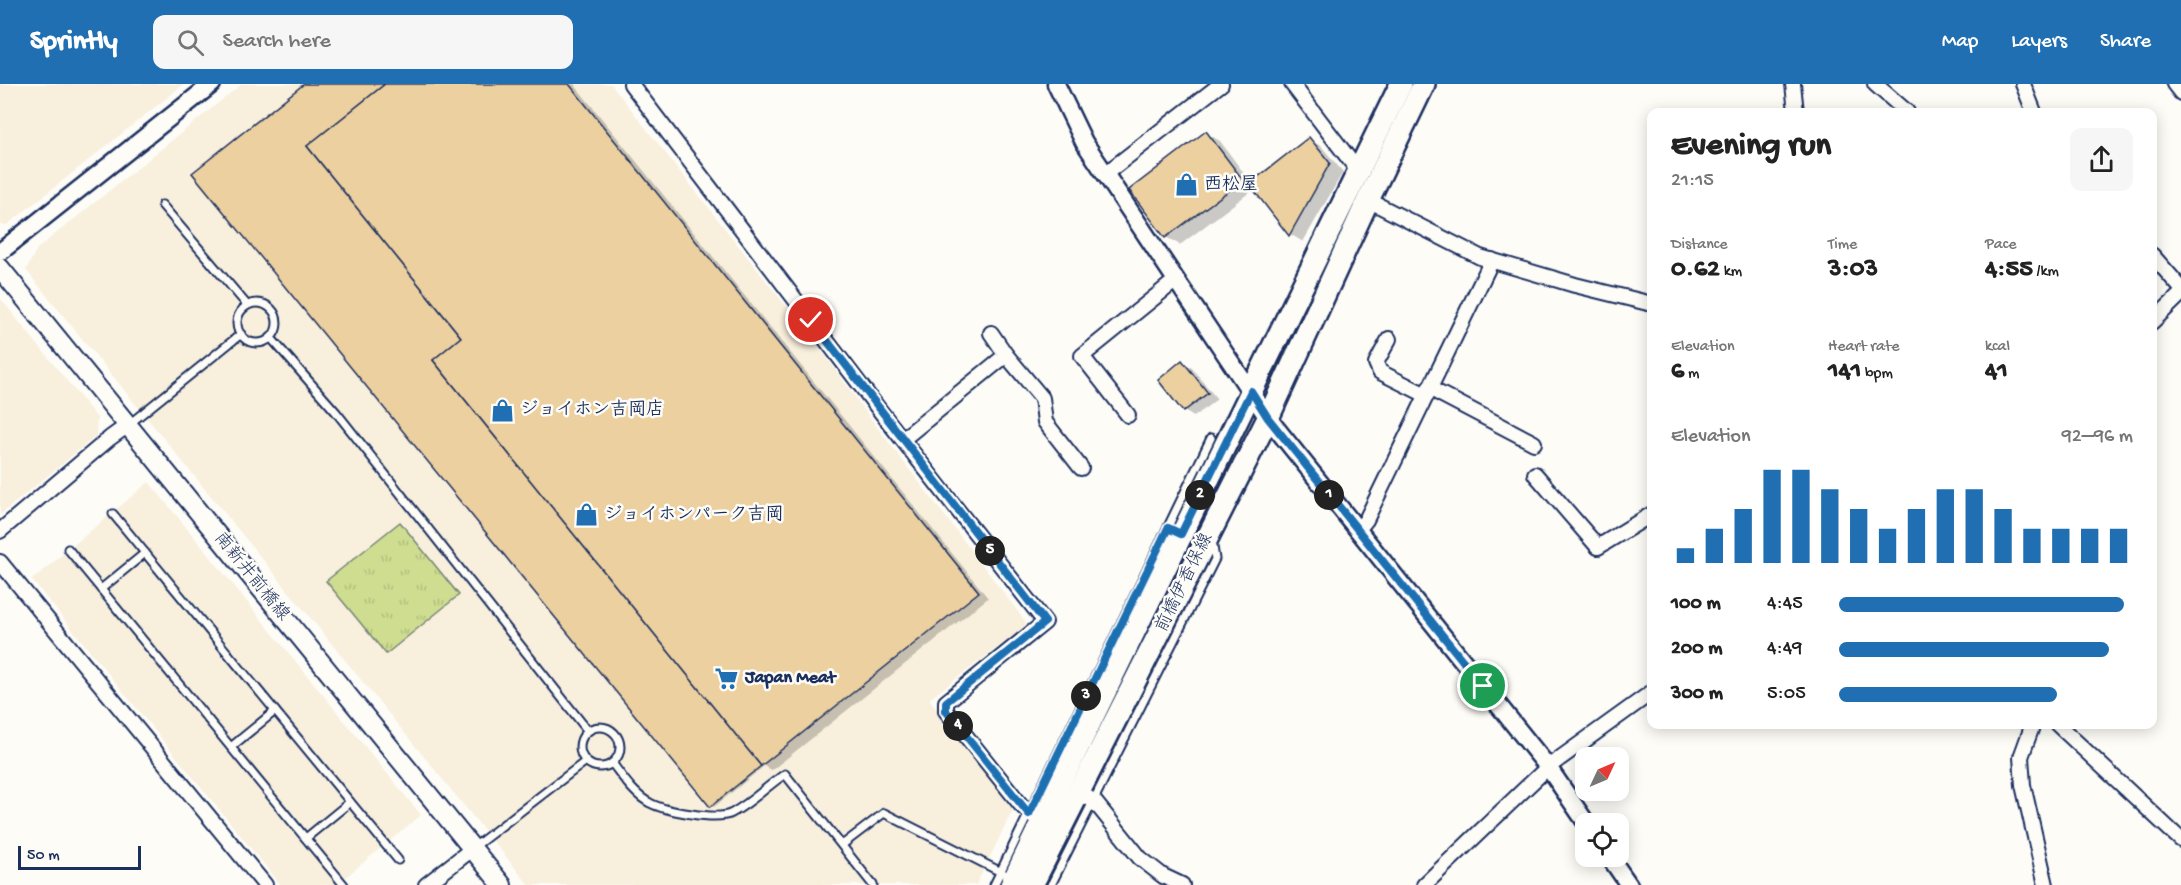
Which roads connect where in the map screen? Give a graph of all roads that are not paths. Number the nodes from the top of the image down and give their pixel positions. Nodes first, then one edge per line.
1 (212, 84) edge
2 (631, 84) edge
3 (1056, 84) edge
4 (1221, 84) edge
5 (1292, 84) edge
6 (1401, 84) edge
7 (1424, 84) edge
8 (1793, 84) edge
9 (1875, 84) edge
10 (2023, 84) edge
11 (2174, 84) edge
12 (2181, 93) edge
13 (1796, 108) edge
14 (1902, 108) edge
15 (2032, 108) edge
16 (1359, 172) junction
17 (1105, 174) junction
18 (1368, 200) junction
19 (162, 205) dead end
20 (0, 252) edge
21 (1492, 260) junction
22 (2157, 261) edge
23 (0, 269) edge
24 (1176, 280) junction
25 (2181, 288) edge
26 (2181, 294) edge
27 (1647, 303) edge
28 (247, 305) junction
29 (2157, 317) edge
30 (991, 333) dead end
31 (241, 334) junction
32 (271, 338) junction
33 (1389, 339) dead end
34 (1006, 355) junction
35 (1251, 391) junction
36 (1428, 391) junction
37 (1128, 415) dead end
38 (1268, 418) junction
39 (128, 425) junction
40 (1211, 438) dead end
41 (903, 439) junction
42 (1534, 443) dead end
43 (1081, 468) dead end
44 (1535, 474) dead end
45 (113, 513) dead end
46 (1647, 517) edge
47 (2, 526) edge
48 (1358, 530) junction
49 (1175, 531) junction
50 (68, 549) dead end
51 (145, 552) junction
52 (0, 562) edge
53 (101, 588) junction
54 (1647, 696) edge
55 (275, 711) junction
56 (2031, 729) edge
57 (2062, 729) edge
58 (588, 731) junction
59 (1097, 733) junction
60 (231, 747) junction
61 (586, 761) junction
62 (612, 763) junction
63 (1548, 767) junction
64 (1086, 797) junction
65 (350, 802) junction
66 (1579, 813) edge
67 (1035, 819) junction
68 (306, 838) junction
69 (2181, 840) edge
70 (842, 845) junction
71 (472, 849) junction
72 (398, 860) dead end
73 (1617, 867) edge
74 (1015, 880) edge
75 (265, 885) edge
76 (344, 885) edge
77 (426, 885) edge
78 (502, 885) edge
79 (873, 885) edge
80 (994, 885) edge
81 (1051, 885) edge
82 (1182, 885) edge
83 (1424, 885) edge
84 (1629, 885) edge
85 (2046, 885) edge

1 - 20 street
2 - 41 street
3 - 17 street
4 - 17 street
5 - 16 street
6 - 16 main road, 前橋伊香保線
7 - 18 main road, 前橋伊香保線
8 - 13 street
9 - 14 street
10 - 15 street
11 - 12 street
16 - 35 main road, 前橋伊香保線
17 - 24 street
18 - 21 street
18 - 38 main road, 前橋伊香保線
19 - 28 lane
21 - 27 street
21 - 36 street
22 - 25 street
23 - 39 main road, 南新井前橋線
24 - 35 street
24 - 37 street
26 - 29 street
28 - 31 lane
28 - 32 lane
30 - 34 street
31 - 32 lane
31 - 39 lane
32 - 58 lane
33 - 36 street
34 - 41 street
34 - 43 street
35 - 38 street
35 - 49 main road, 前橋伊香保線
36 - 42 street
36 - 48 street
38 - 48 street
38 - 59 main road, 前橋伊香保線
39 - 47 street
39 - 71 main road, 南新井前橋線
40 - 49 lane
41 - 67 street
44 - 46 street
45 - 51 lane
48 - 63 street
49 - 59 main road, 前橋伊香保線
50 - 53 lane
51 - 53 lane
51 - 55 lane
52 - 75 street
53 - 60 lane
54 - 63 street
55 - 60 lane
55 - 65 lane
56 - 85 street
57 - 69 street
58 - 61 lane
58 - 62 lane
59 - 64 main road, 前橋伊香保線
59 - 67 main road, 前橋伊香保線
60 - 68 lane
61 - 62 lane
61 - 71 lane
62 - 70 lane
63 - 66 street
63 - 83 street
64 - 74 main road, 前橋伊香保線
64 - 81 lane
64 - 82 street
65 - 68 lane
65 - 72 lane
67 - 74 main road, 前橋伊香保線
68 - 76 lane
70 - 74 lane
70 - 79 lane
71 - 77 street
71 - 78 main road, 南新井前橋線
73 - 84 street
74 - 80 lane

